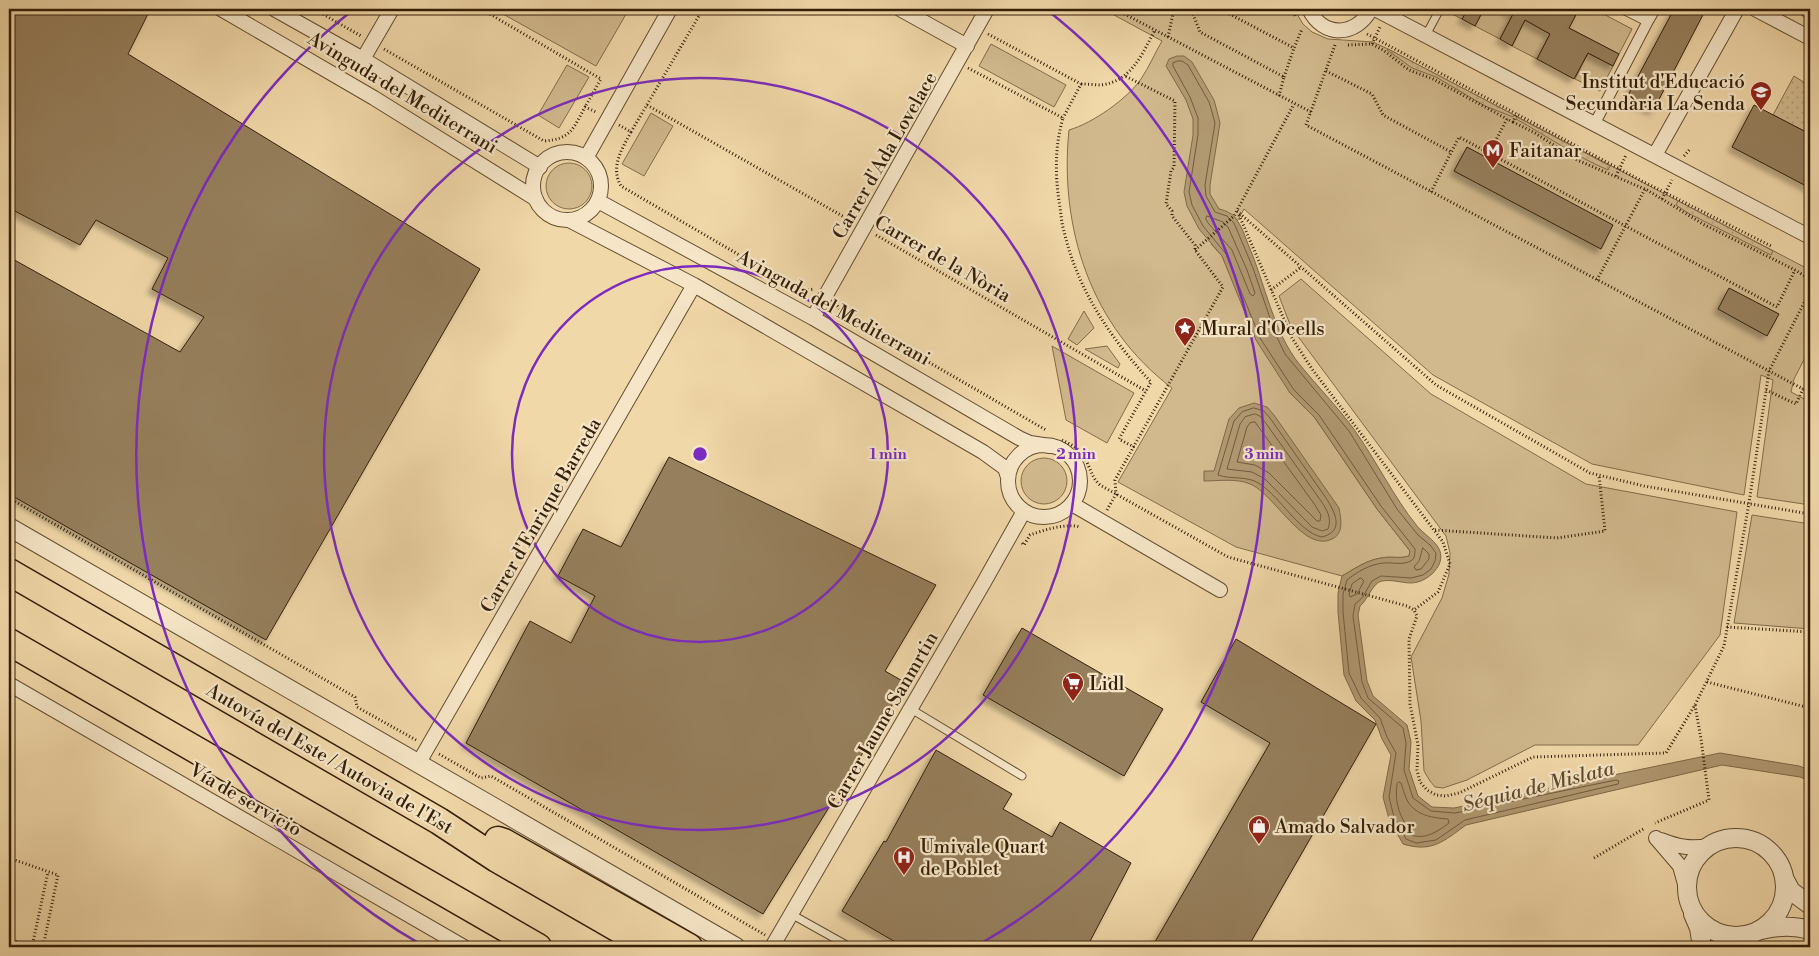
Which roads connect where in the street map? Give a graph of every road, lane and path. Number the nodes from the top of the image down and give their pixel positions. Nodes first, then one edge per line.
1 (221, 9) edge
2 (274, 9) edge
3 (314, 9) edge
4 (392, 9) edge
5 (481, 9) edge
6 (670, 9) edge
7 (702, 9) edge
8 (900, 9) edge
9 (987, 9) edge
10 (1115, 9) edge
11 (1174, 9) edge
12 (1184, 9) edge
13 (1207, 9) edge
14 (1220, 9) edge
15 (1291, 9) edge
16 (1309, 9) edge
17 (1371, 9) edge
18 (1376, 9) edge
19 (1440, 9) edge
20 (1624, 9) edge
21 (1655, 9) edge
22 (1737, 9) edge
23 (1755, 9) edge
24 (1806, 9) edge
25 (1122, 10) edge
26 (1810, 11) edge
27 (1193, 14) junction
28 (1648, 21) junction
29 (976, 28) junction
30 (1302, 29) junction
31 (1155, 30) junction
32 (1364, 33) dead end
33 (1310, 34) dead end
34 (1426, 35) junction
35 (1168, 37) junction
36 (1810, 38) edge
37 (1326, 42) dead end
38 (373, 43) junction
39 (1335, 45) junction
40 (967, 46) junction
41 (1294, 48) junction
42 (363, 59) junction
43 (958, 62) junction
44 (1326, 71) junction
45 (1126, 76) junction
46 (1284, 77) junction
47 (1081, 84) junction
48 (1279, 96) junction
49 (1294, 104) junction
50 (647, 105) junction
51 (585, 108) junction
52 (1311, 112) junction
53 (1517, 113) junction
54 (608, 118) junction
55 (1063, 118) junction
56 (1507, 119) junction
57 (1512, 122) junction
58 (1595, 123) junction
59 (631, 132) junction
60 (1632, 143) junction
61 (1451, 152) junction
62 (1489, 153) junction
63 (1655, 155) junction
64 (586, 158) junction
65 (540, 167) junction
66 (1620, 169) junction
67 (1616, 176) junction
68 (1645, 189) junction
69 (1431, 192) junction
70 (536, 199) junction
71 (598, 201) junction
72 (1238, 211) junction
73 (569, 220) junction
74 (1625, 226) junction
75 (864, 228) junction
76 (1810, 237) edge
77 (1773, 247) dead end
78 (1195, 250) junction
79 (1300, 268) junction
80 (1795, 270) junction
81 (1810, 278) edge
82 (1597, 280) junction
83 (694, 285) junction
84 (1272, 290) junction
85 (826, 295) junction
86 (813, 318) junction
87 (1769, 370) junction
88 (1809, 385) dead end
89 (1146, 390) junction
90 (1766, 390) junction
91 (1803, 390) junction
92 (1055, 440) junction
93 (1134, 447) junction
94 (1600, 475) junction
95 (1008, 477) junction
96 (1116, 494) junction
97 (9, 498) edge
98 (1072, 504) junction
99 (1748, 504) junction
100 (1024, 511) junction
101 (1810, 514) edge
102 (1101, 521) junction
103 (9, 527) edge
104 (1434, 530) junction
105 (1010, 537) junction
106 (9, 572) edge
107 (1220, 590) dead end
108 (1414, 610) junction
109 (1727, 628) junction
110 (1810, 632) edge
111 (9, 642) edge
112 (1707, 682) junction
113 (9, 684) edge
114 (1695, 705) junction
115 (1810, 708) edge
116 (911, 709) junction
117 (406, 734) dead end
118 (449, 760) dead end
119 (418, 764) junction
120 (1022, 776) dead end
121 (1708, 800) dead end
122 (439, 821) junction
123 (1709, 846) junction
124 (9, 858) edge
125 (48, 872) junction
126 (1784, 877) junction
127 (1688, 896) junction
128 (1810, 906) edge
129 (791, 914) junction
130 (1810, 930) edge
131 (1759, 931) junction
132 (9, 939) edge
133 (774, 944) edge
134 (32, 947) edge
135 (43, 947) edge
136 (464, 947) edge
137 (538, 947) edge
138 (650, 947) edge
139 (689, 947) edge
140 (736, 947) edge
141 (850, 947) edge
142 (1702, 947) edge
143 (1736, 947) edge

1 - 70 street, Avinguda del Mediterrani
2 - 42 street, Avinguda del Mediterrani
3 - 38 path
4 - 38 street
5 - 51 path
6 - 54 street
7 - 50 path
8 - 40 street
9 - 29 street, Carrer d'Ada Lovelace
10 - 25 path
11 - 35 path
12 - 27 path
13 - 27 path
14 - 41 path
15 - 30 path
16 - 17 street
18 - 34 street
19 - 34 lane
20 - 28 street
21 - 28 street
22 - 63 street
23 - 36 street
24 - 26 street
25 - 31 path
27 - 46 path
28 - 58 street
29 - 40 street, Carrer d'Ada Lovelace
29 - 47 path
30 - 33 path
30 - 41 path
31 - 35 path
31 - 45 path
32 - 53 path
34 - 58 street
35 - 48 path
37 - 39 path
38 - 42 street
38 - 51 path
39 - 44 path
39 - 56 path
40 - 43 street, Carrer d'Ada Lovelace
41 - 46 path
42 - 65 street, Avinguda del Mediterrani
43 - 55 path
43 - 75 street, Carrer d'Ada Lovelace
44 - 52 path
44 - 61 path
45 - 47 path
45 - 78 path
46 - 48 path
47 - 55 path
48 - 49 path
49 - 52 path
49 - 72 path
50 - 59 path
50 - 75 path, Carrer de la Nòria
51 - 54 path
52 - 69 path
53 - 57 path
53 - 66 path
54 - 59 path
54 - 64 street
55 - 89 path
56 - 57 path
56 - 62 path
57 - 67 path
58 - 60 street
59 - 85 path
60 - 63 street
60 - 66 path
61 - 62 path
61 - 69 path
62 - 74 path
63 - 76 street
64 - 65 street
64 - 71 street
65 - 70 street
66 - 67 path
66 - 77 path
67 - 68 path
68 - 74 path
68 - 80 path
69 - 82 path
70 - 73 street
71 - 73 street
71 - 86 street, Avinguda del Mediterrani
72 - 78 path
72 - 79 path
72 - 84 path
73 - 83 street
74 - 80 path
74 - 82 path
75 - 85 street, Carrer d'Ada Lovelace
75 - 89 path, Carrer de la Nòria
78 - 93 path
79 - 84 path
79 - 94 path
80 - 81 path
81 - 87 path
82 - 87 path
83 - 95 street
83 - 119 street, Carrer d'Enrique Barreda
84 - 104 path
85 - 86 street, Carrer d'Ada Lovelace
85 - 92 path
86 - 92 street, Avinguda del Mediterrani
87 - 90 path
87 - 91 path
88 - 91 path
89 - 93 path
90 - 91 path
90 - 99 path
92 - 95 street
92 - 96 path
92 - 98 street
93 - 96 path
94 - 99 path
94 - 104 path
95 - 100 street
96 - 102 path
96 - 108 path
97 - 117 path
98 - 100 street
98 - 102 street
99 - 101 path
99 - 109 path
100 - 105 street, Carrer Jaume Sanmrtin
102 - 105 path
102 - 107 street
103 - 119 street
104 - 108 path
105 - 116 street, Carrer Jaume Sanmrtin
106 - 122 highway, Autovía del Este / Autovia de l'Est
108 - 114 path
109 - 110 path
109 - 112 path
111 - 137 highway
112 - 114 path
112 - 115 path
113 - 136 street, Vía de servicio
114 - 121 path
116 - 120 lane
116 - 129 street, Carrer Jaume Sanmrtin
118 - 133 path
119 - 140 street
122 - 138 highway, Autovía del Este / Autovia de l'Est
122 - 139 highway
123 - 126 street
123 - 127 street
123 - 127 street
124 - 125 path
125 - 134 path
125 - 135 path
126 - 128 street
126 - 131 street
127 - 131 street
127 - 142 street
129 - 133 street, Carrer Jaume Sanmrtin
129 - 141 lane
130 - 131 street
131 - 143 street
132 - 134 path

